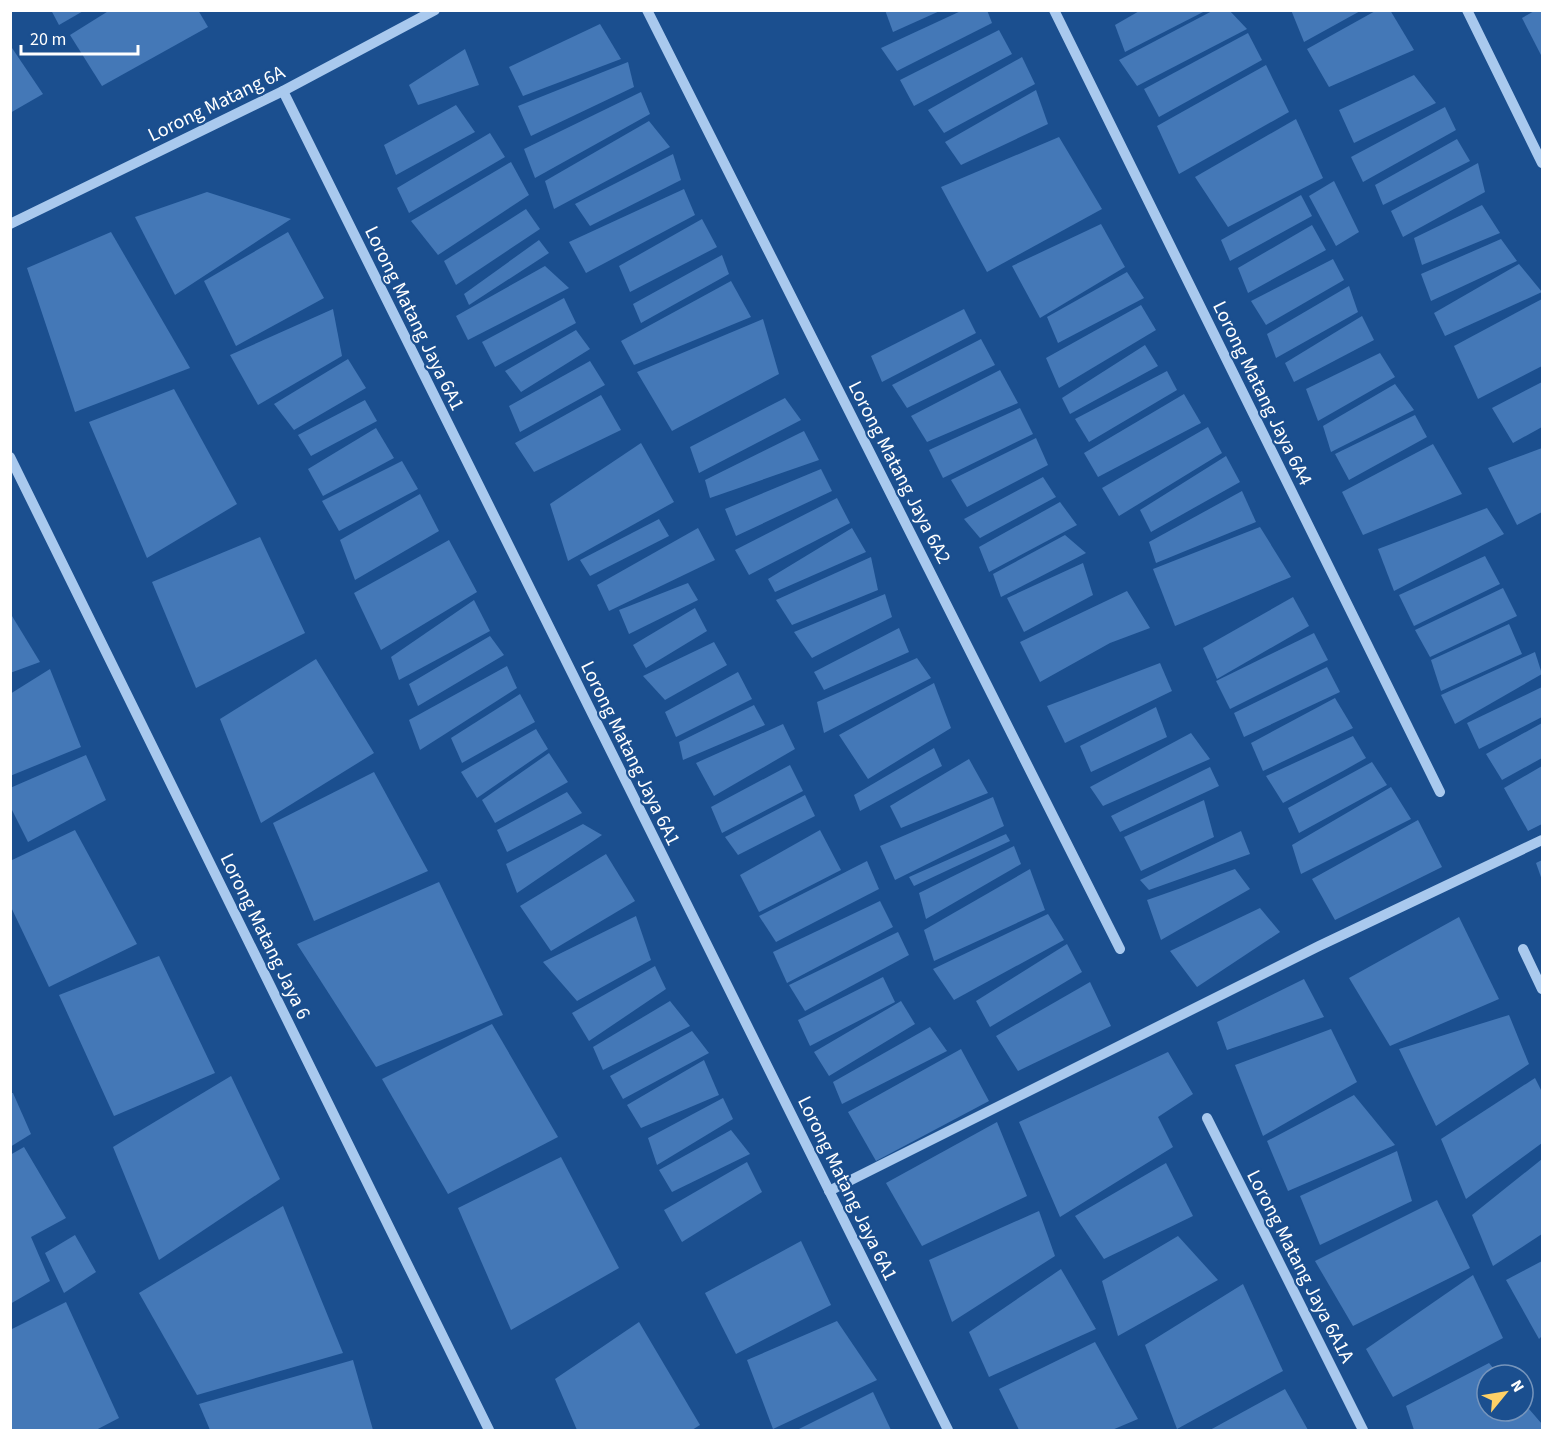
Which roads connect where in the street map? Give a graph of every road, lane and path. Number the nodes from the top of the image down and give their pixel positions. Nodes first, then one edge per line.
1 (435, 10) edge
2 (647, 10) edge
3 (1053, 10) edge
4 (1467, 10) edge
5 (283, 91) junction
6 (1542, 163) edge
7 (10, 224) edge
8 (10, 457) edge
9 (1440, 792) dead end
10 (1542, 840) edge
11 (1120, 949) dead end
12 (1523, 950) dead end
13 (1542, 989) edge
14 (1207, 1118) dead end
15 (829, 1191) junction
16 (489, 1431) edge
17 (948, 1431) edge
18 (1363, 1431) edge

1 - 5 street, Lorong Matang 6A
2 - 11 street, Lorong Matang Jaya 6A2
3 - 9 street, Lorong Matang Jaya 6A4
4 - 6 street
5 - 7 street, Lorong Matang 6A
5 - 15 street, Lorong Matang Jaya 6A1
8 - 16 street, Lorong Matang Jaya 6
10 - 15 street
12 - 13 street
14 - 18 street, Lorong Matang Jaya 6A1A
15 - 17 street, Lorong Matang Jaya 6A1

